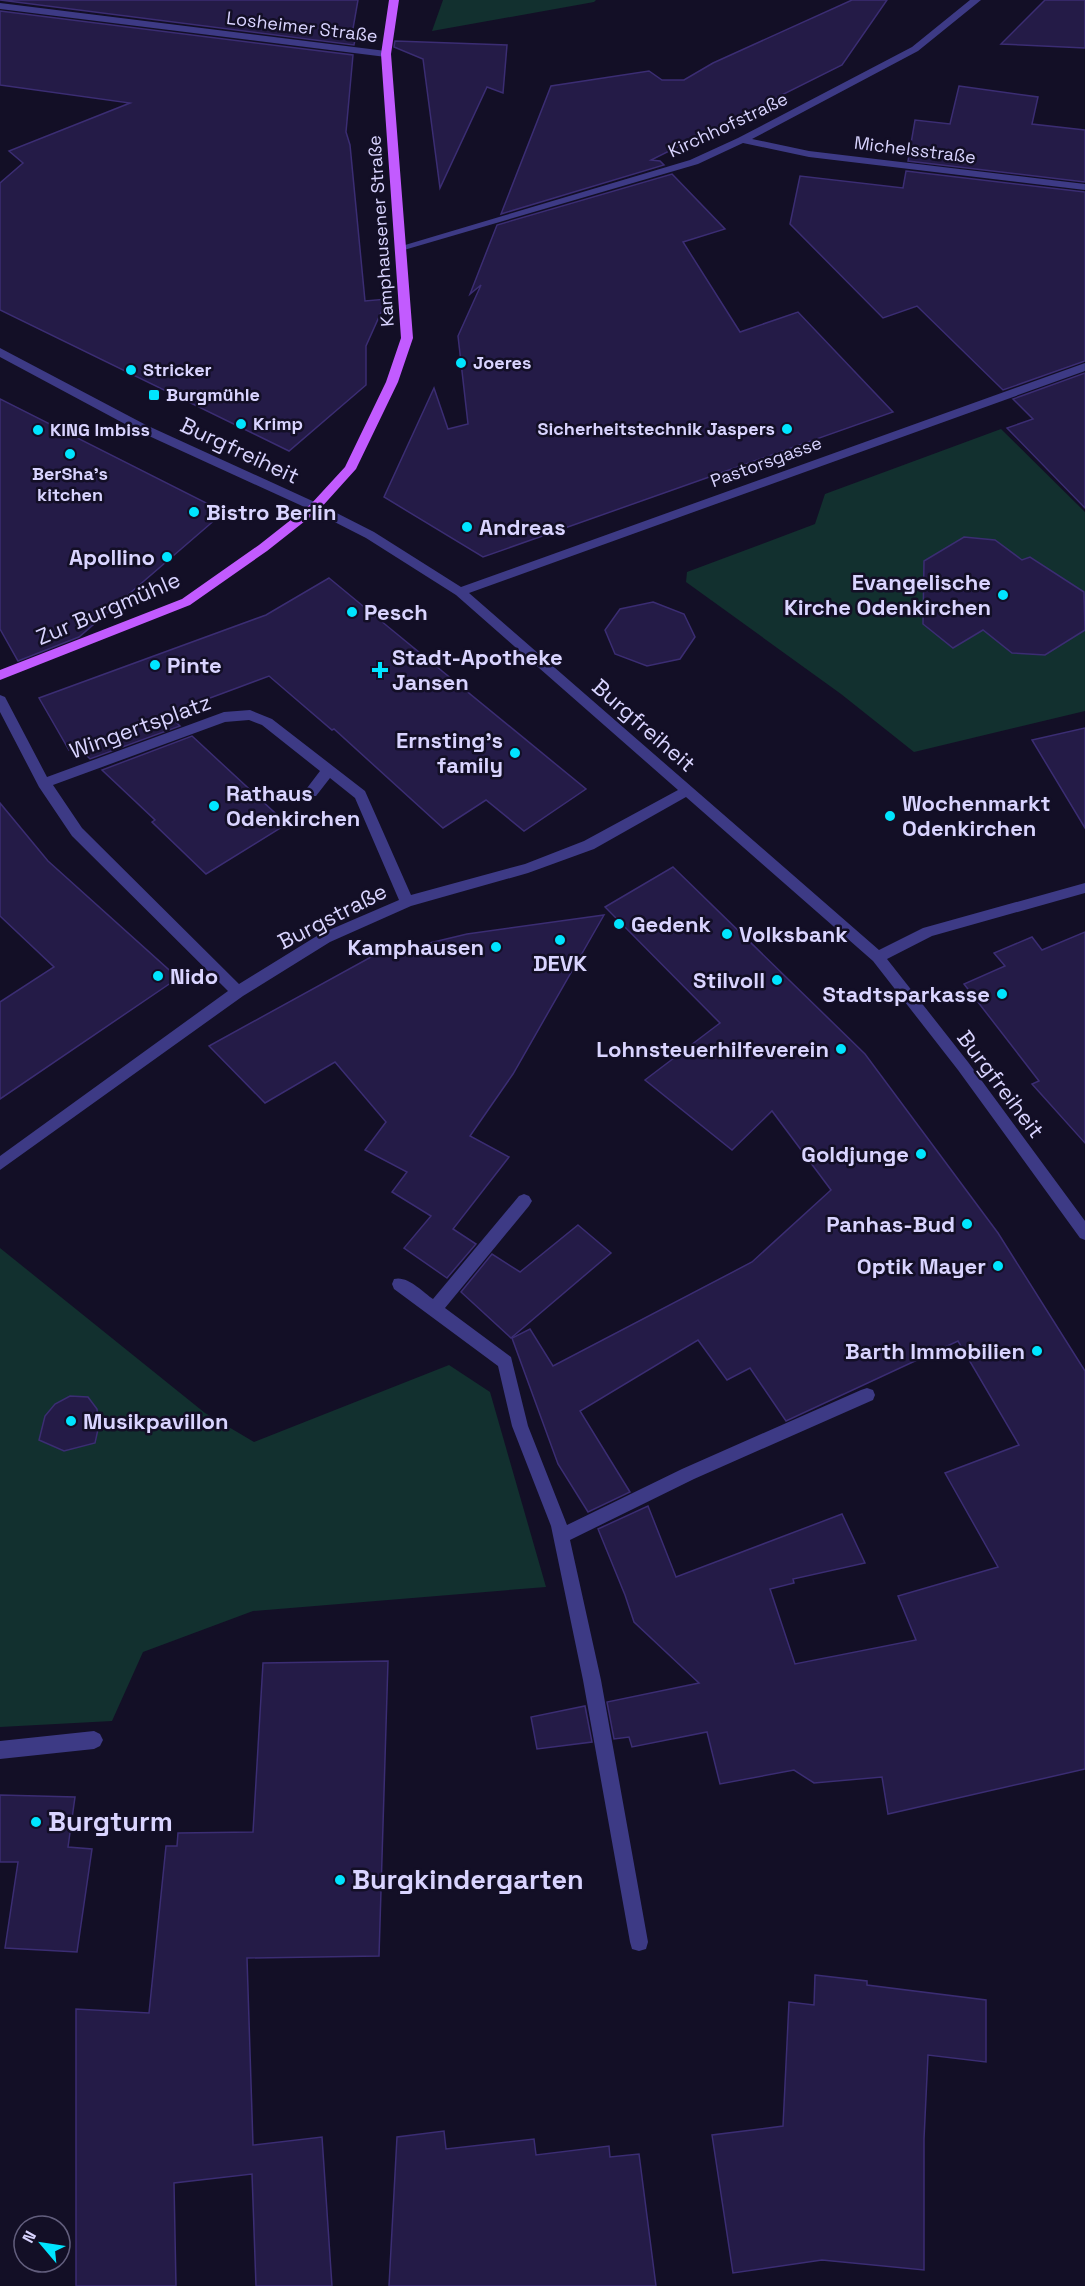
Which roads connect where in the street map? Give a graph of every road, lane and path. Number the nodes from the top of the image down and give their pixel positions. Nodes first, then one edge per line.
1 (394, 0) edge
2 (976, 0) edge
3 (0, 6) edge
4 (386, 54) junction
5 (742, 141) junction
6 (1085, 187) edge
7 (400, 248) junction
8 (0, 352) edge
9 (1085, 367) edge
10 (315, 507) junction
11 (460, 592) junction
12 (0, 675) edge
13 (0, 700) edge
14 (328, 771) junction
15 (44, 783) junction
16 (687, 791) junction
17 (311, 792) dead end
18 (1085, 888) edge
19 (407, 902) junction
20 (878, 957) junction
21 (238, 992) junction
22 (0, 1164) edge
23 (524, 1201) dead end
24 (1085, 1233) edge
25 (400, 1284) dead end
26 (434, 1309) junction
27 (867, 1395) dead end
28 (561, 1536) junction
29 (94, 1740) dead end
30 (0, 1750) edge
31 (639, 1942) dead end

1 - 4 main road, Kamphausener Straße
2 - 5 street, Kirchhofstraße
3 - 4 street, Losheimer Straße
4 - 7 main road, Kamphausener Straße
5 - 6 street, Michelsstraße
5 - 7 street, Kirchhofstraße
7 - 10 main road, Kamphausener Straße
8 - 10 street, Burgfreiheit
9 - 11 street, Pastorsgasse
10 - 11 street, Burgfreiheit
10 - 12 main road, Zur Burgmühle
11 - 16 street, Burgfreiheit
13 - 15 street
14 - 15 street, Wingertsplatz
14 - 17 street
14 - 19 street, Wingertsplatz
15 - 21 street
16 - 19 street, Burgstraße
16 - 20 street, Burgfreiheit
18 - 20 street
19 - 21 street, Burgstraße
20 - 24 street, Burgfreiheit
21 - 22 street, Burgstraße
23 - 26 street
25 - 26 street
26 - 28 street
27 - 28 street
28 - 31 street
29 - 30 street

